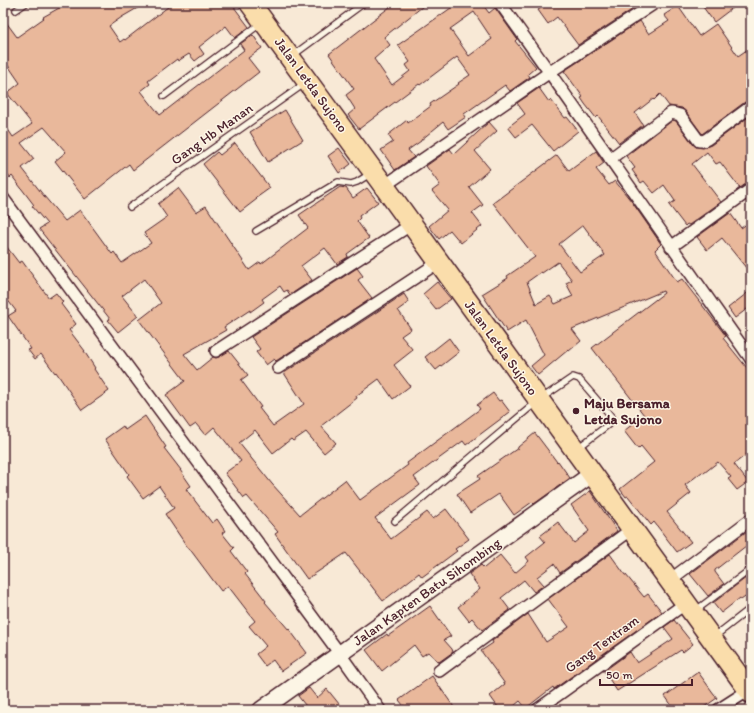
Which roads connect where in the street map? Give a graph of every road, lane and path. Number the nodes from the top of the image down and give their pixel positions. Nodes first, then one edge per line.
1 (26, 3) edge
2 (250, 3) edge
3 (364, 3) edge
4 (500, 3) edge
5 (655, 3) edge
6 (16, 10) dead end
7 (263, 21) junction
8 (290, 58) junction
9 (550, 72) junction
10 (308, 82) junction
11 (164, 96) dead end
12 (749, 108) dead end
13 (610, 159) junction
14 (379, 178) junction
15 (751, 189) edge
16 (3, 198) edge
17 (130, 207) dead end
18 (412, 224) junction
19 (256, 231) dead end
20 (671, 247) junction
21 (439, 262) junction
22 (216, 351) dead end
23 (751, 359) edge
24 (278, 368) dead end
25 (539, 400) junction
26 (576, 450) junction
27 (592, 474) junction
28 (751, 519) edge
29 (395, 521) dead end
30 (632, 529) junction
31 (751, 569) edge
32 (670, 580) junction
33 (689, 608) junction
34 (751, 608) edge
35 (712, 638) junction
36 (340, 654) junction
37 (439, 671) dead end
38 (750, 691) edge
39 (261, 710) edge
40 (380, 710) edge
41 (537, 710) edge
42 (718, 710) edge

1 - 6 lane
2 - 7 highway, Jalan Letda Sujono
3 - 8 lane
4 - 9 street
5 - 9 street
7 - 8 highway, Jalan Letda Sujono
7 - 11 lane
8 - 10 highway, Jalan Letda Sujono
9 - 13 street
9 - 14 street
10 - 14 highway, Jalan Letda Sujono
10 - 17 lane, Gang Hb Manan
12 - 13 street
13 - 20 street
14 - 18 highway, Jalan Letda Sujono
14 - 19 lane
15 - 20 street
16 - 36 street
18 - 21 highway, Jalan Letda Sujono
18 - 22 street
20 - 23 street
21 - 24 street
21 - 25 highway, Jalan Letda Sujono
25 - 26 highway, Jalan Letda Sujono
25 - 26 lane
25 - 29 lane
26 - 27 highway, Jalan Letda Sujono
27 - 30 highway, Jalan Letda Sujono
27 - 36 street, Jalan Kapten Batu Sihombing
28 - 32 street
30 - 32 highway, Jalan Letda Sujono
30 - 37 street
31 - 33 lane
32 - 33 highway, Jalan Letda Sujono
33 - 35 highway, Jalan Letda Sujono
33 - 41 street, Gang Tentram
34 - 35 lane
35 - 38 highway, Jalan Letda Sujono
36 - 39 street, Jalan Kapten Batu Sihombing
36 - 40 street
38 - 42 street

